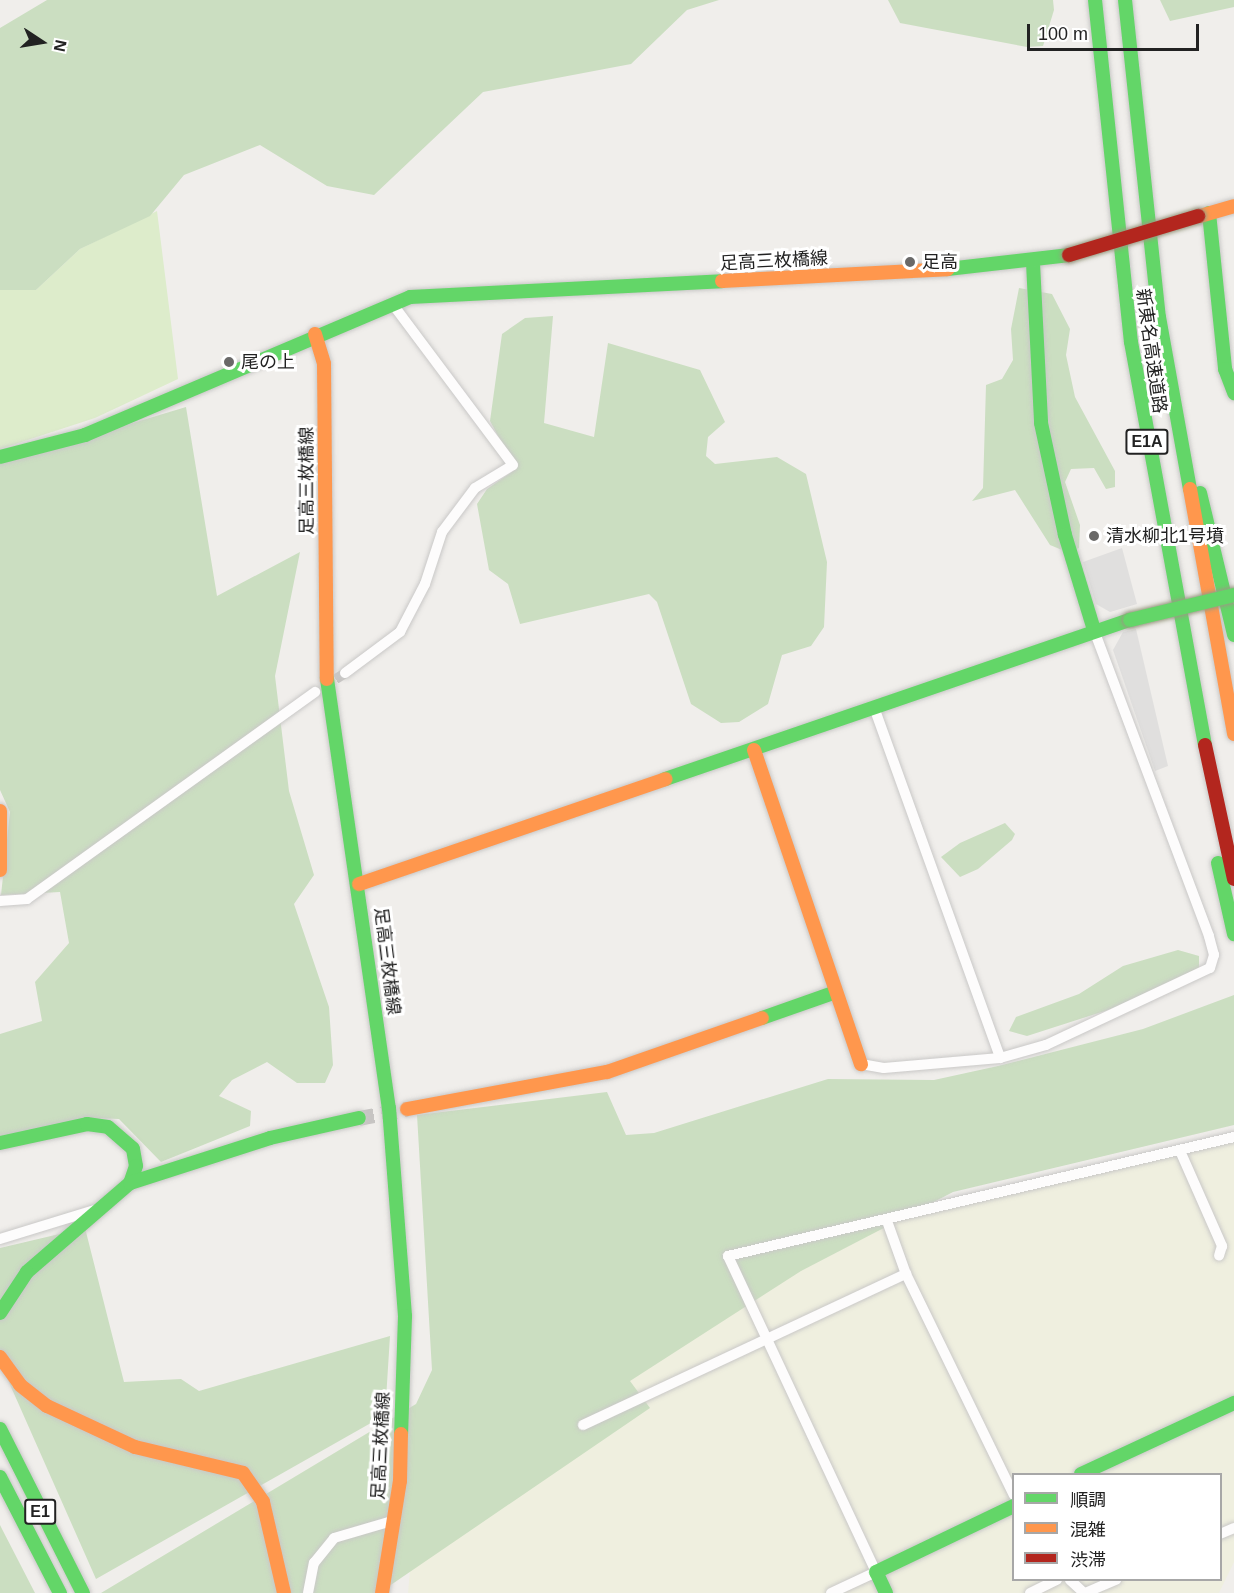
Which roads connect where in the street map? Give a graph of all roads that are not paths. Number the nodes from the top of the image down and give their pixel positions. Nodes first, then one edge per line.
1 (1095, 0) edge
2 (1125, 0) edge
3 (1142, 190) junction
4 (1234, 206) edge
5 (1203, 215) junction
6 (1033, 263) junction
7 (392, 303) junction
8 (315, 334) junction
9 (1234, 393) edge
10 (0, 457) edge
11 (1234, 595) edge
12 (1179, 625) junction
13 (1094, 630) junction
14 (1234, 635) edge
15 (345, 673) tunnel mouth
16 (315, 692) tunnel mouth
17 (875, 710) junction
18 (1234, 734) edge
19 (754, 750) junction
20 (0, 811) edge
21 (0, 870) edge
22 (1234, 879) edge
23 (359, 884) junction
24 (0, 901) edge
25 (1234, 934) edge
26 (832, 993) junction
27 (1000, 1058) junction
28 (861, 1064) joint
29 (407, 1109) tunnel mouth
30 (359, 1118) tunnel mouth
31 (1234, 1137) edge
32 (0, 1143) edge
33 (1181, 1153) junction
34 (130, 1184) junction
35 (98, 1209) junction
36 (887, 1221) junction
37 (0, 1239) edge
38 (1220, 1256) dead end
39 (906, 1274) junction
40 (0, 1312) edge
41 (768, 1339) junction
42 (0, 1358) edge
43 (1234, 1403) edge
44 (583, 1425) dead end
45 (0, 1429) edge
46 (1083, 1473) edge
47 (0, 1477) edge
48 (1012, 1492) edge
49 (0, 1498) edge
50 (1012, 1507) edge
51 (395, 1520) junction
52 (876, 1572) junction
53 (1049, 1581) edge
54 (1071, 1581) edge
55 (1114, 1581) edge
56 (51, 1593) edge
57 (60, 1593) edge
58 (83, 1593) edge
59 (284, 1593) edge
60 (308, 1593) edge
61 (382, 1593) edge
62 (831, 1593) edge
63 (886, 1593) edge
64 (1030, 1593) edge
65 (1084, 1593) edge

1 - 12 main road, 新東名高速道路 / E1A
2 - 3 main road, 新東名高速道路 / E1A
3 - 14 main road
3 - 18 main road, 新東名高速道路 / E1A
4 - 5 main road, 足高三枚橋線
5 - 6 main road, 足高三枚橋線, bridge
5 - 9 main road
6 - 7 main road, 足高三枚橋線
6 - 13 main road
7 - 8 main road, 足高三枚橋線
7 - 15 street
8 - 10 main road, 足高三枚橋線
8 - 23 main road, 足高三枚橋線
11 - 13 main road, bridge
12 - 22 main road, 新東名高速道路 / E1A
12 - 25 main road
13 - 17 main road
13 - 27 street
16 - 24 street
17 - 19 main road
17 - 27 street
19 - 23 main road
19 - 26 main road
20 - 21 main road
23 - 51 main road, 足高三枚橋線
26 - 28 main road
26 - 29 main road
27 - 28 street
30 - 34 main road
31 - 33 street
32 - 34 main road
33 - 36 street
33 - 38 street
34 - 35 main road
35 - 37 street
35 - 40 main road
36 - 39 street
36 - 41 street
39 - 41 street
39 - 48 street
41 - 44 street
41 - 52 street
42 - 59 main road
43 - 46 main road
45 - 58 main road, E1
47 - 57 main road, E1
49 - 56 main road
50 - 52 main road
51 - 60 street
51 - 61 main road, 足高三枚橋線
52 - 62 street
52 - 63 main road
53 - 64 street
54 - 65 street
55 - 65 street

